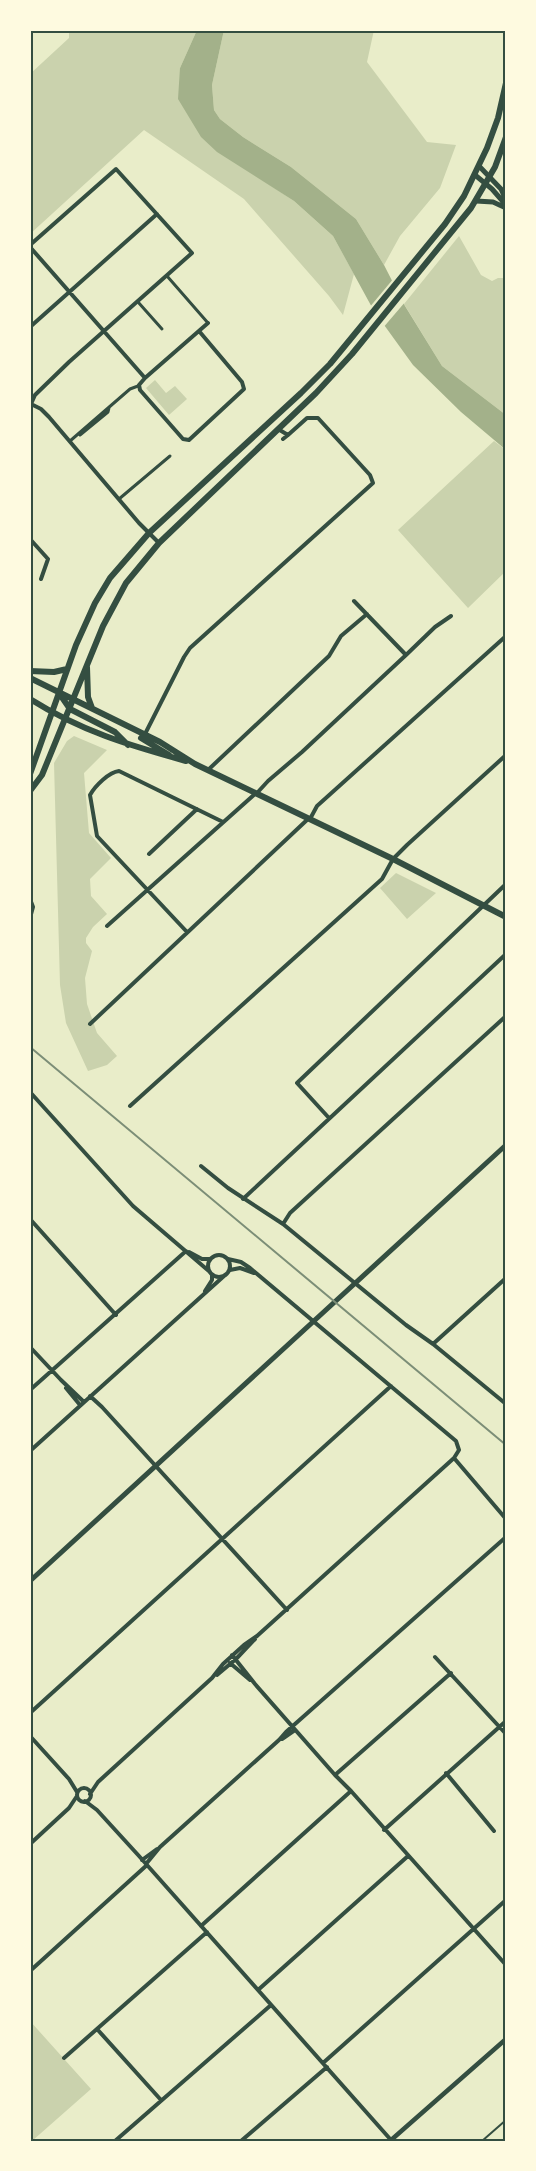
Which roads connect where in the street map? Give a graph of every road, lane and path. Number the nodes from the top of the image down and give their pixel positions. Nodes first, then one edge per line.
1 (506, 83) edge
2 (506, 137) edge
3 (479, 166) junction
4 (475, 175) junction
5 (490, 177) junction
6 (486, 184) junction
7 (476, 201) junction
8 (506, 204) edge
9 (157, 214) junction
10 (30, 246) edge
11 (167, 276) junction
12 (70, 292) junction
13 (138, 302) junction
14 (208, 323) joint
15 (30, 327) edge
16 (162, 330) dead end
17 (199, 331) junction
18 (105, 332) junction
19 (145, 378) junction
20 (139, 385) junction
21 (31, 404) edge
22 (278, 429) junction
23 (288, 435) junction
24 (75, 438) junction
25 (283, 439) dead end
26 (170, 456) dead end
27 (119, 499) junction
28 (149, 533) junction
29 (30, 539) edge
30 (159, 543) junction
31 (42, 579) dead end
32 (354, 601) dead end
33 (367, 614) junction
34 (451, 616) dead end
35 (506, 636) edge
36 (406, 655) junction
37 (87, 666) junction
38 (67, 669) junction
39 (30, 671) edge
40 (30, 678) edge
41 (59, 693) junction
42 (30, 699) edge
43 (73, 699) junction
44 (92, 708) junction
45 (70, 709) junction
46 (52, 712) junction
47 (65, 719) junction
48 (143, 736) junction
49 (129, 745) junction
50 (506, 754) edge
51 (171, 757) junction
52 (195, 764) junction
53 (208, 770) junction
54 (30, 774) edge
55 (30, 791) edge
56 (256, 793) junction
57 (197, 809) junction
58 (309, 819) junction
59 (223, 822) junction
60 (149, 854) dead end
61 (393, 859) junction
62 (506, 884) edge
63 (148, 890) junction
64 (30, 898) edge
65 (482, 905) junction
66 (506, 916) edge
67 (30, 918) edge
68 (107, 926) dead end
69 (187, 932) junction
70 (506, 954) edge
71 (506, 1016) edge
72 (90, 1024) dead end
73 (30, 1092) edge
74 (130, 1106) dead end
75 (329, 1118) junction
76 (506, 1145) edge
77 (201, 1166) dead end
78 (243, 1199) junction
79 (30, 1219) edge
80 (283, 1224) junction
81 (186, 1251) junction
82 (211, 1258) junction
83 (228, 1259) junction
84 (230, 1270) junction
85 (211, 1273) junction
86 (255, 1274) junction
87 (224, 1276) junction
88 (506, 1278) edge
89 (356, 1284) junction
90 (203, 1294) junction
91 (116, 1315) junction
92 (313, 1322) junction
93 (433, 1344) junction
94 (30, 1347) edge
95 (52, 1371) junction
96 (391, 1386) junction
97 (30, 1390) edge
98 (91, 1395) junction
99 (505, 1403) edge
100 (82, 1404) junction
101 (30, 1451) edge
102 (454, 1458) junction
103 (156, 1465) junction
104 (506, 1520) edge
105 (506, 1537) edge
106 (222, 1538) junction
107 (30, 1581) edge
108 (287, 1610) junction
109 (257, 1636) junction
110 (232, 1655) junction
111 (435, 1657) dead end
112 (236, 1659) junction
113 (227, 1660) junction
114 (231, 1664) junction
115 (451, 1673) junction
116 (212, 1678) junction
117 (255, 1684) junction
118 (30, 1713) edge
119 (506, 1721) edge
120 (293, 1728) junction
121 (501, 1728) junction
122 (506, 1734) edge
123 (30, 1736) edge
124 (446, 1773) junction
125 (335, 1775) junction
126 (69, 1779) junction
127 (98, 1782) junction
128 (84, 1788) junction
129 (351, 1791) junction
130 (77, 1794) junction
131 (90, 1795) junction
132 (84, 1801) junction
133 (69, 1808) junction
134 (97, 1810) junction
135 (384, 1830) junction
136 (494, 1831) dead end
137 (30, 1844) edge
138 (408, 1856) junction
139 (145, 1863) junction
140 (506, 1900) edge
141 (201, 1926) junction
142 (473, 1929) junction
143 (207, 1932) junction
144 (506, 1965) edge
145 (30, 1971) edge
146 (258, 1990) junction
147 (271, 2004) junction
148 (97, 2029) junction
149 (506, 2039) edge
150 (64, 2058) dead end
151 (323, 2062) junction
152 (327, 2067) junction
153 (161, 2100) junction
154 (506, 2120) edge
155 (115, 2141) edge
156 (242, 2141) edge
157 (391, 2141) edge
158 (482, 2141) edge

1 - 3 main road
2 - 5 main road
3 - 4 main road
3 - 5 main road
4 - 6 main road
4 - 28 main road
5 - 6 main road
5 - 8 main road
6 - 7 main road
6 - 8 main road
7 - 8 main road
7 - 22 main road
9 - 10 street
9 - 11 street
9 - 12 street
10 - 12 street
11 - 13 street
11 - 14 street
12 - 15 street
12 - 18 street
13 - 16 street
13 - 18 street
14 - 17 street
17 - 19 street
17 - 20 street
18 - 19 street
18 - 21 street
19 - 20 street
20 - 24 street
21 - 24 street
22 - 23 street
22 - 30 main road
23 - 25 street
23 - 48 street
24 - 27 street
26 - 27 street
27 - 28 street
28 - 30 street
28 - 38 main road
29 - 31 street
30 - 37 main road
32 - 33 street
33 - 36 street
33 - 53 street
34 - 36 street
35 - 58 street
36 - 56 street
37 - 43 main road
37 - 44 main road
38 - 39 main road
38 - 41 main road
40 - 41 main road
41 - 43 main road
41 - 45 main road
41 - 46 main road
42 - 46 main road
43 - 44 main road
43 - 45 main road
44 - 48 main road
45 - 47 main road
45 - 49 main road
46 - 47 main road
46 - 54 main road
47 - 49 main road
47 - 55 main road
48 - 49 main road
48 - 51 main road
48 - 52 main road
49 - 51 main road
50 - 61 street
51 - 52 main road
52 - 53 main road
53 - 56 main road
56 - 58 main road
56 - 59 street
57 - 59 street
57 - 60 street
57 - 63 street
58 - 61 main road
58 - 69 street
59 - 63 street
61 - 65 main road
61 - 74 street
62 - 65 street
63 - 68 street
63 - 69 street
64 - 67 street
65 - 66 main road
65 - 75 street
69 - 72 street
70 - 75 street
71 - 80 street
73 - 81 street
75 - 78 street
76 - 89 main road
77 - 78 street
78 - 80 street
79 - 91 street
80 - 89 street
81 - 82 street
81 - 85 street
81 - 91 street
82 - 83 street
82 - 85 street
83 - 84 street
83 - 86 street
84 - 86 street
84 - 87 street
85 - 87 street
85 - 90 street
86 - 92 street
87 - 90 street
88 - 93 street
89 - 92 main road
89 - 93 street
90 - 98 street
91 - 95 street
92 - 96 street
92 - 103 main road
93 - 99 street
94 - 95 street
95 - 97 street
95 - 100 street
96 - 102 street
96 - 106 street
98 - 100 street
98 - 103 street
100 - 101 street
102 - 104 street
102 - 108 street
103 - 106 street
103 - 107 main road
105 - 120 street
106 - 108 street
106 - 118 street
108 - 109 street
109 - 110 street
109 - 112 street
110 - 112 street
110 - 113 street
111 - 115 street
112 - 114 street
112 - 117 street
113 - 114 street
113 - 116 street
114 - 116 street
114 - 117 street
115 - 121 street
115 - 125 street
116 - 127 street
117 - 120 street
119 - 121 street
120 - 125 street
120 - 139 street
121 - 122 street
121 - 124 street
123 - 126 street
124 - 135 street
124 - 136 street
125 - 129 street
126 - 128 street
126 - 130 street
127 - 128 street
127 - 131 street
128 - 130 street
128 - 131 street
129 - 135 street
129 - 141 street
130 - 132 street
130 - 133 street
131 - 132 street
131 - 134 street
132 - 133 street
132 - 134 street
133 - 137 street
134 - 139 street
135 - 138 street
138 - 142 street
138 - 146 street
139 - 141 street
139 - 145 street
140 - 142 street
141 - 143 street
142 - 144 street
142 - 151 street
143 - 146 street
143 - 148 street
146 - 147 street
147 - 151 street
147 - 153 street
148 - 150 street
148 - 153 street
149 - 157 street
151 - 152 street
152 - 156 street
152 - 157 street
153 - 155 street
154 - 158 lane

